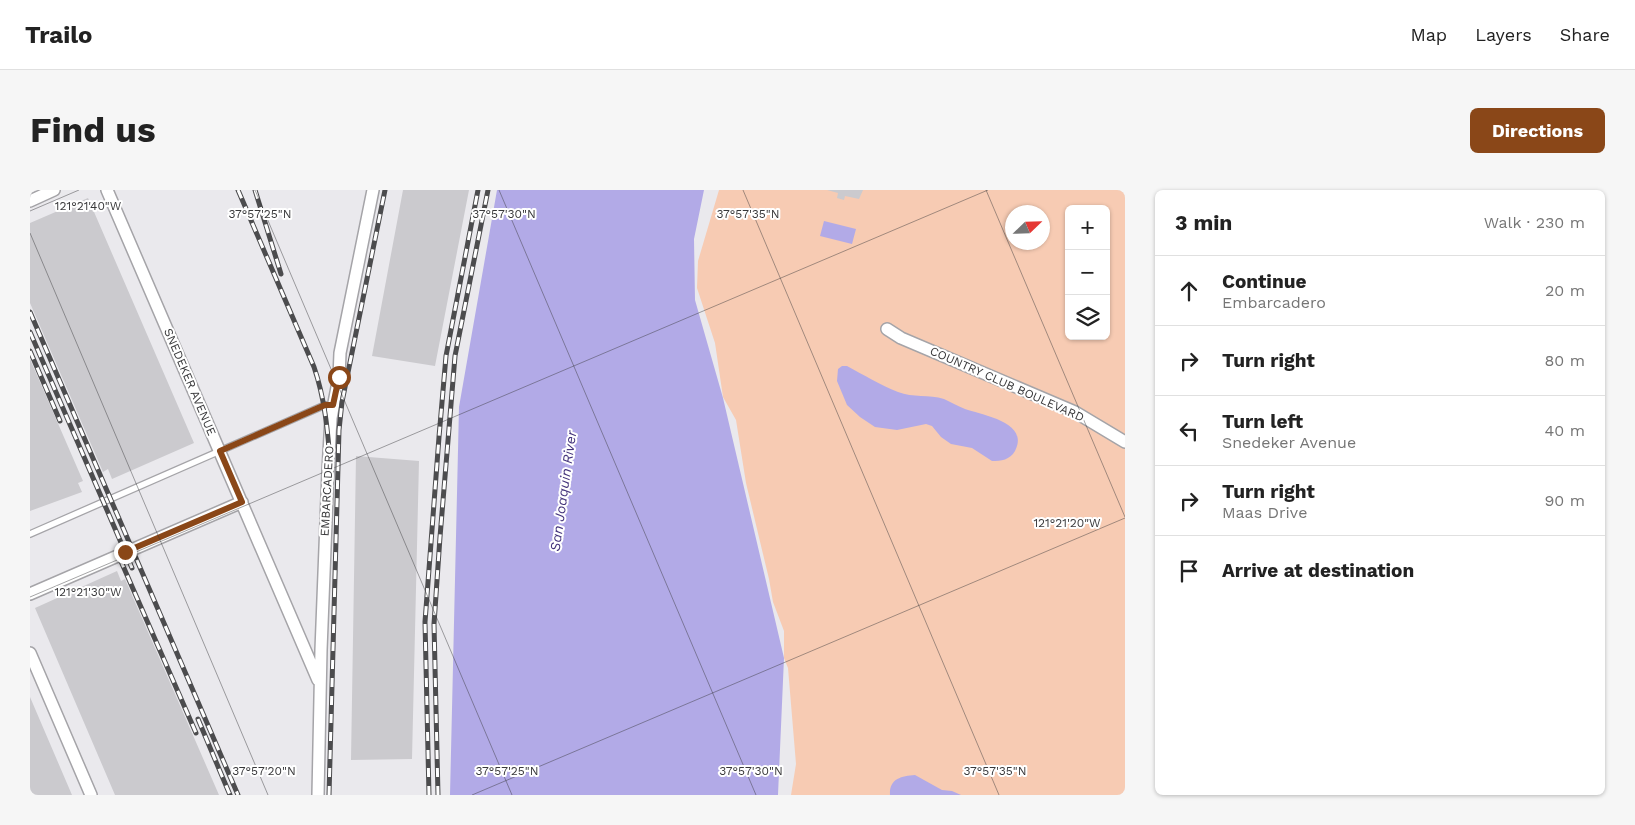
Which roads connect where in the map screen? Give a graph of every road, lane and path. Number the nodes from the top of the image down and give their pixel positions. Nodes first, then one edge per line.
1 (54, 190) edge
2 (107, 190) edge
3 (373, 190) edge
4 (30, 200) edge
5 (887, 329) dead end
6 (333, 405) junction
7 (1125, 442) edge
8 (220, 451) junction
9 (242, 502) junction
10 (30, 534) edge
11 (30, 594) edge
12 (30, 653) edge
13 (321, 684) junction
14 (91, 795) edge
15 (318, 795) edge

1 - 4 street
2 - 8 street, SNEDEKER AVENUE
3 - 6 street, EMBARCADERO
5 - 7 street, COUNTRY CLUB BOULEVARD
6 - 8 lane
6 - 13 street, EMBARCADERO
8 - 9 street, SNEDEKER AVENUE
8 - 10 lane
9 - 11 street
9 - 13 street, SNEDEKER AVENUE
12 - 14 street
13 - 15 street, EMBARCADERO

